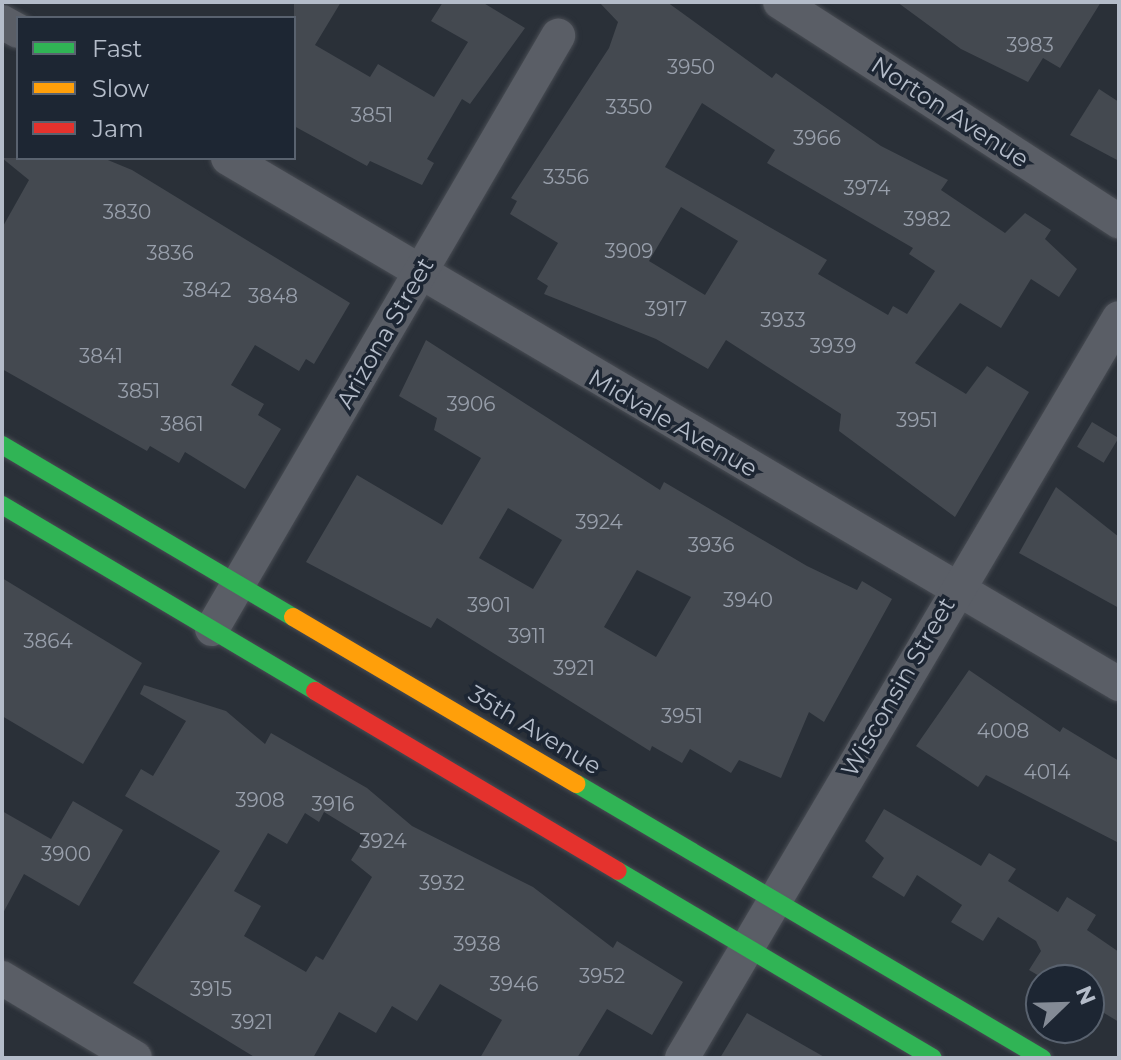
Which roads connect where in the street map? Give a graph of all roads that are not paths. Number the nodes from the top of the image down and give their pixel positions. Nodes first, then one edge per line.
1 (780, 2) edge
2 (558, 36) dead end
3 (231, 160) edge
4 (1119, 221) edge
5 (420, 274) junction
6 (1119, 318) edge
7 (2, 445) edge
8 (2, 505) edge
9 (238, 582) junction
10 (955, 588) junction
11 (212, 629) junction
12 (1119, 684) edge
13 (776, 901) junction
14 (747, 947) junction
15 (2, 978) edge
16 (135, 1058) edge
17 (682, 1058) edge
18 (933, 1058) edge
19 (1042, 1058) edge

1 - 4 street, Norton Avenue
2 - 5 street, Arizona Street
3 - 5 street, Midvale Avenue
5 - 9 street, Arizona Street
5 - 10 street, Midvale Avenue
6 - 10 street, Wisconsin Street
7 - 9 main road, 35th Avenue
8 - 11 main road
9 - 11 street, Arizona Street
9 - 13 main road, 35th Avenue
10 - 12 street, Midvale Avenue
10 - 13 street, Wisconsin Street
11 - 14 main road
13 - 14 street, Wisconsin Street
13 - 19 main road, 35th Avenue
14 - 17 street, Wisconsin Street
14 - 18 main road
15 - 16 street

